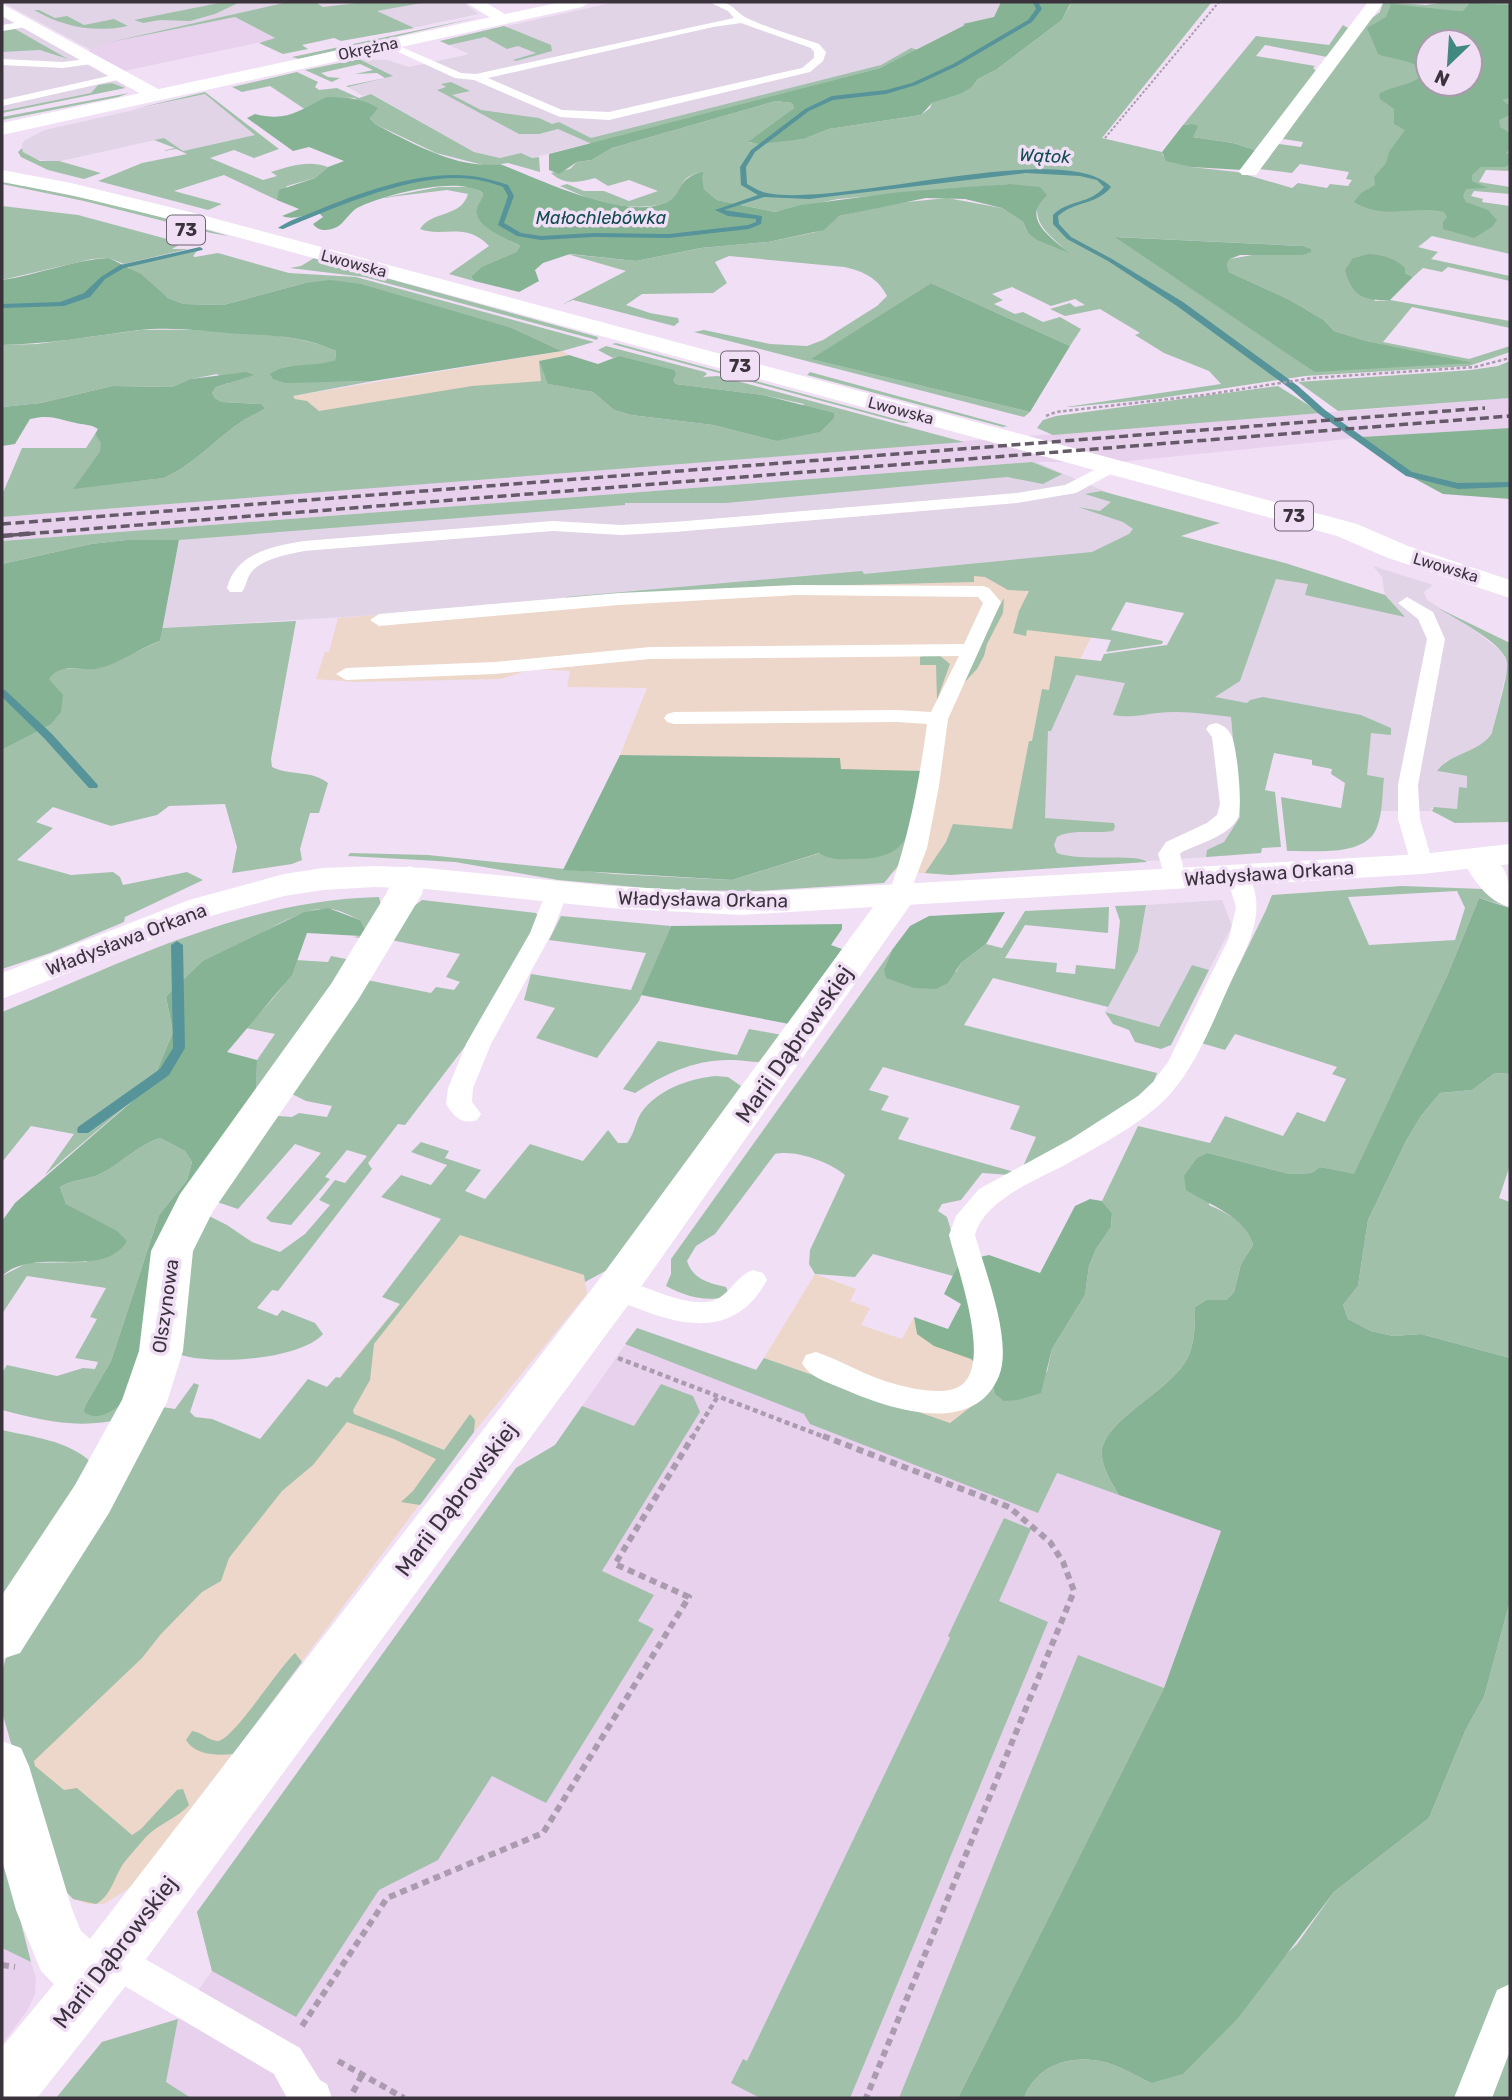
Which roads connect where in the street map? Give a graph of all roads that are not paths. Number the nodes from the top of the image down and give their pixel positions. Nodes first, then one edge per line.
1 (473, 2) edge
2 (582, 2) edge
3 (714, 2) edge
4 (1376, 2) edge
5 (2, 9) edge
6 (505, 19) junction
7 (742, 20) junction
8 (28, 24) junction
9 (2, 28) edge
10 (405, 40) junction
11 (386, 44) junction
12 (94, 61) junction
13 (2, 62) edge
14 (122, 76) junction
15 (476, 77) junction
16 (154, 94) junction
17 (2, 103) edge
18 (59, 115) junction
19 (2, 123) edge
20 (2, 129) edge
21 (2, 140) edge
22 (1249, 171) dead end
23 (4, 179) edge
24 (1112, 466) junction
25 (236, 588) dead end
26 (1510, 589) edge
27 (1407, 603) dead end
28 (379, 620) dead end
29 (969, 650) junction
30 (346, 674) dead end
31 (674, 718) dead end
32 (937, 719) junction
33 (1216, 729) dead end
34 (1501, 861) edge
35 (1422, 863) junction
36 (1237, 875) junction
37 (409, 877) junction
38 (1175, 879) junction
39 (557, 892) junction
40 (899, 896) junction
41 (1510, 896) edge
42 (2, 987) edge
43 (468, 1114) dead end
44 (753, 1280) dead end
45 (632, 1295) junction
46 (816, 1363) dead end
47 (2, 1637) edge
48 (2, 1766) edge
49 (103, 1970) junction
50 (1510, 2003) edge
51 (2, 2094) edge
52 (313, 2098) edge
53 (1473, 2098) edge

1 - 6 street
2 - 6 street, Okrężna
3 - 7 lane
4 - 22 street
5 - 8 street
6 - 10 street, Okrężna
7 - 15 lane
7 - 15 lane
8 - 9 lane
8 - 12 street
10 - 11 street, Okrężna
10 - 15 lane
11 - 15 lane
11 - 16 street, Okrężna
12 - 13 lane
12 - 14 street
14 - 16 street
14 - 17 lane
16 - 18 street, Okrężna
18 - 19 street, Okrężna
18 - 20 street, Okrężna
18 - 21 street
23 - 24 street, Lwowska / 73
24 - 25 lane
24 - 26 street, Lwowska / 73
27 - 35 lane
28 - 29 lane
29 - 30 lane
29 - 32 lane
31 - 32 lane
32 - 40 lane
33 - 38 lane
34 - 35 street, Władysława Orkana
34 - 41 street
35 - 36 street, Władysława Orkana
36 - 38 street, Władysława Orkana
36 - 46 lane
37 - 39 street, Władysława Orkana
37 - 42 street, Władysława Orkana
37 - 47 street, Olszynowa
38 - 40 street, Władysława Orkana
39 - 40 street, Władysława Orkana
39 - 43 lane
40 - 45 street, Marii Dąbrowskiej
44 - 45 lane
45 - 49 street, Marii Dąbrowskiej
48 - 49 street
49 - 51 street, Marii Dąbrowskiej
49 - 52 lane
50 - 53 lane

